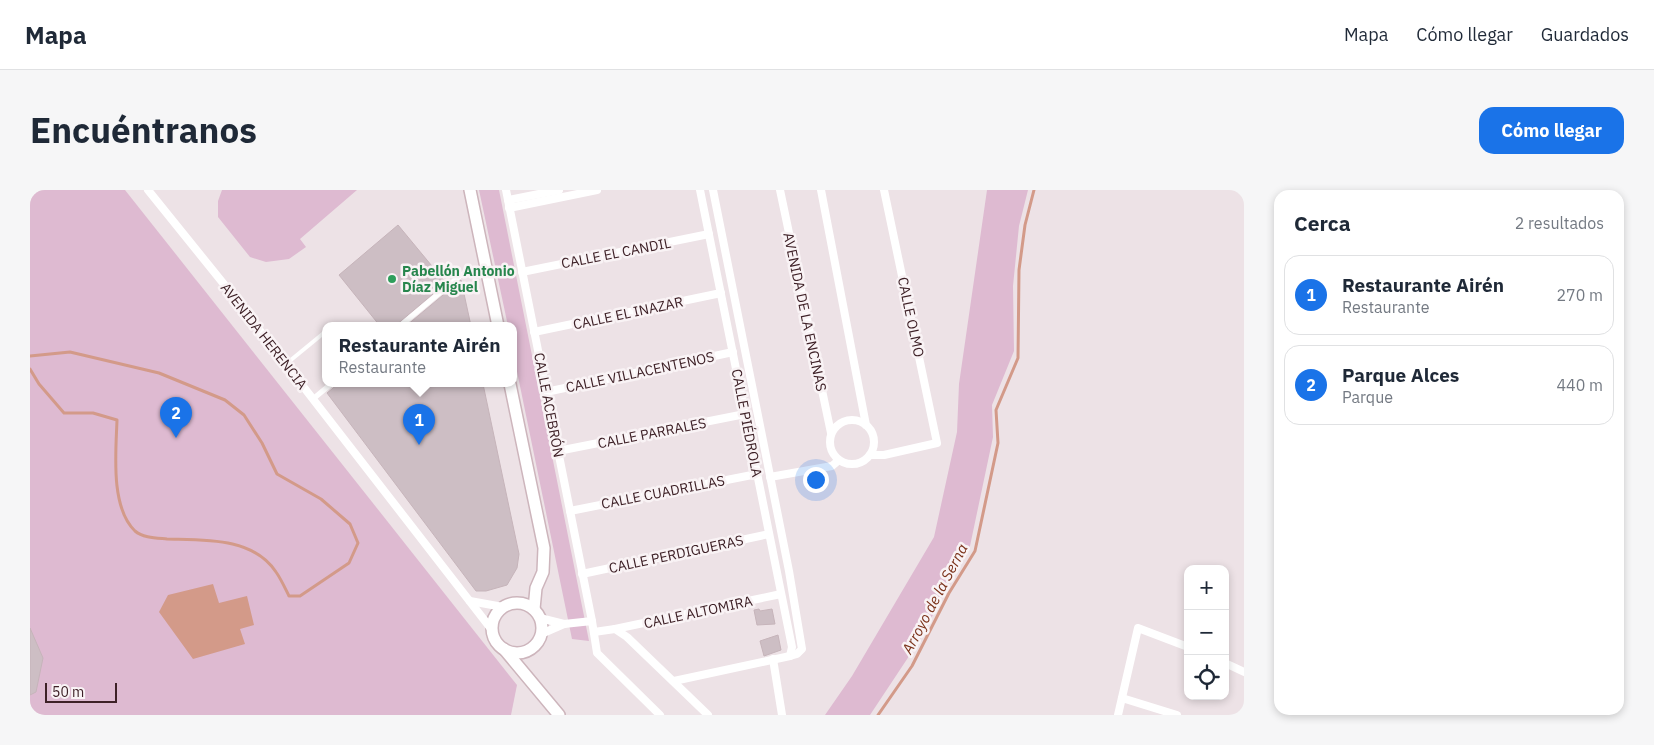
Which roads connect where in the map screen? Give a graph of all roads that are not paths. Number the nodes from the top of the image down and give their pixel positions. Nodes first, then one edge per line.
1 (148, 190) edge
2 (470, 190) edge
3 (506, 190) edge
4 (558, 190) edge
5 (597, 190) edge
6 (700, 190) edge
7 (713, 190) edge
8 (780, 190) edge
9 (821, 190) edge
10 (884, 190) edge
11 (508, 204) junction
12 (709, 234) junction
13 (474, 271) dead end
14 (522, 272) junction
15 (721, 293) junction
16 (405, 322) edge
17 (497, 322) edge
18 (534, 332) junction
19 (322, 334) edge
20 (733, 352) junction
21 (286, 364) junction
22 (327, 387) edge
23 (511, 387) edge
24 (546, 392) junction
25 (313, 399) junction
26 (745, 414) junction
27 (866, 425) junction
28 (831, 433) junction
29 (558, 451) junction
30 (870, 455) junction
31 (839, 460) junction
32 (757, 474) junction
33 (770, 477) junction
34 (570, 511) junction
35 (769, 534) junction
36 (582, 574) junction
37 (536, 588) junction
38 (781, 594) junction
39 (470, 601) junction
40 (517, 602) junction
41 (503, 607) junction
42 (537, 614) junction
43 (592, 620) junction
44 (564, 624) junction
45 (492, 630) junction
46 (615, 630) junction
47 (594, 632) junction
48 (541, 634) junction
49 (1184, 645) edge
50 (504, 649) junction
51 (525, 651) junction
52 (790, 656) junction
53 (773, 660) junction
54 (1229, 665) edge
55 (1244, 672) edge
56 (525, 673) junction
57 (674, 681) junction
58 (1122, 698) junction
59 (559, 715) edge
60 (660, 715) edge
61 (708, 715) edge
62 (782, 715) edge
63 (1118, 715) edge
64 (1177, 715) edge

1 - 21 street, AVENIDA HERENCIA
2 - 17 main road
3 - 11 street, CALLE ACEBRÓN
4 - 11 street
5 - 11 street
6 - 12 street, CALLE PIÉDROLA
7 - 33 street
8 - 28 street, AVENIDA DE LA ENCINAS
9 - 27 street
10 - 30 street, CALLE OLMO
11 - 14 street, CALLE ACEBRÓN
12 - 14 street, CALLE EL CANDIL
12 - 15 street, CALLE PIÉDROLA
13 - 16 street
14 - 18 street, CALLE ACEBRÓN
15 - 18 street, CALLE EL INAZAR
15 - 20 street, CALLE PIÉDROLA
18 - 24 street, CALLE ACEBRÓN
19 - 21 lane
20 - 24 street, CALLE VILLACENTENOS
20 - 26 street, CALLE PIÉDROLA
21 - 25 street, AVENIDA HERENCIA
22 - 25 street
23 - 37 main road
24 - 29 street, CALLE ACEBRÓN
25 - 39 street, AVENIDA HERENCIA
26 - 29 street, CALLE PARRALES
26 - 32 street, CALLE PIÉDROLA
27 - 28 street
27 - 30 street
28 - 31 street
29 - 34 street, CALLE ACEBRÓN
30 - 31 street
31 - 33 street
32 - 34 street, CALLE CUADRILLAS
32 - 35 street, CALLE PIÉDROLA
33 - 52 street
34 - 36 street, CALLE ACEBRÓN
35 - 36 street, CALLE PERDIGUERAS
35 - 38 street, CALLE PIÉDROLA
36 - 43 street, CALLE ACEBRÓN
37 - 40 main road
37 - 42 main road
38 - 46 street, CALLE ALTOMIRA
38 - 52 street, CALLE PIÉDROLA
39 - 41 street
39 - 45 street, AVENIDA HERENCIA
40 - 41 main road
40 - 42 main road
41 - 45 main road
42 - 44 street
42 - 48 main road
43 - 44 street
43 - 47 street, CALLE ACEBRÓN
44 - 48 street
45 - 50 main road
46 - 47 street, CALLE ALTOMIRA
46 - 57 street
47 - 60 street, CALLE ACEBRÓN
48 - 51 main road
49 - 58 street
50 - 51 main road
50 - 56 main road
51 - 56 main road
52 - 53 street
53 - 57 street
53 - 62 street
54 - 55 street
56 - 59 main road
57 - 61 street
58 - 63 street
58 - 64 street

